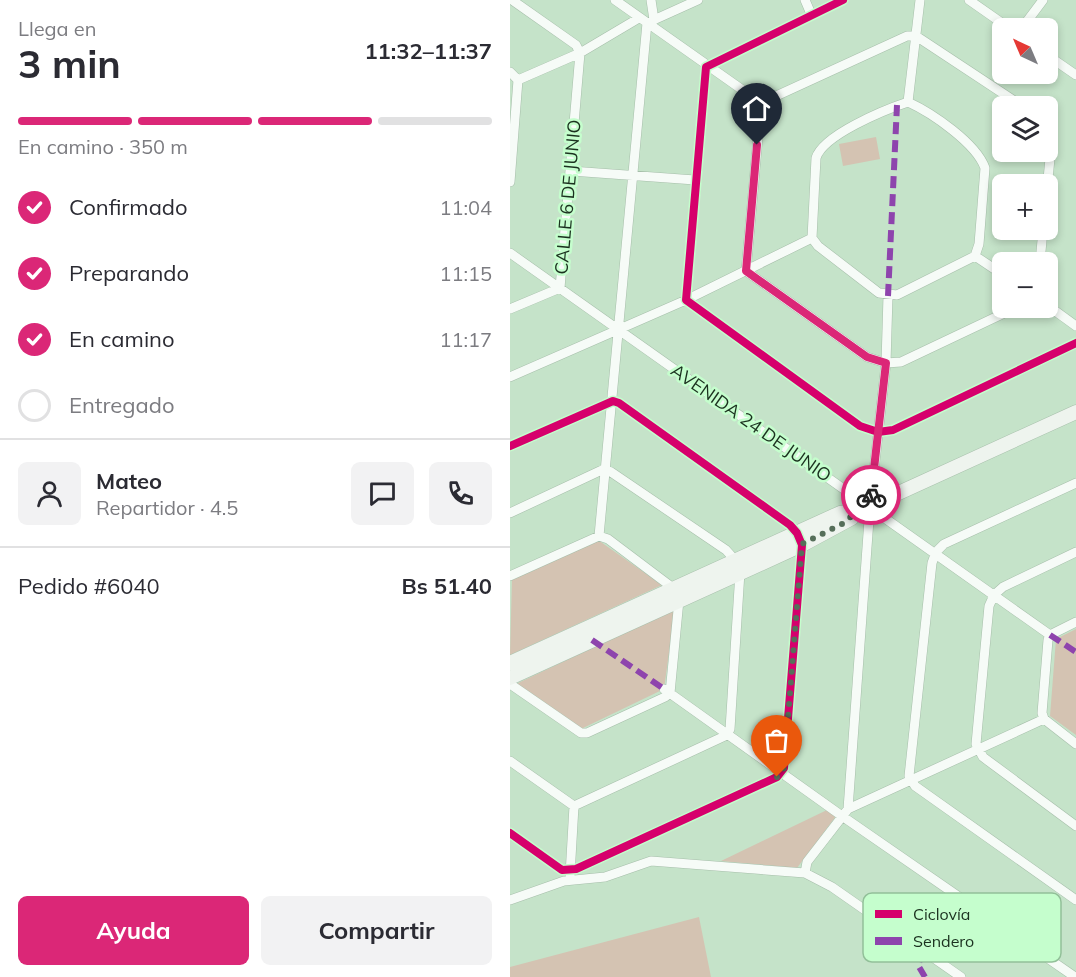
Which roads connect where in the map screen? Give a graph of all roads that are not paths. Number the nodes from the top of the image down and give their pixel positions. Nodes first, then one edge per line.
1 (512, 0) edge
2 (615, 0) edge
3 (651, 0) edge
4 (698, 0) edge
5 (805, 0) edge
6 (843, 0) edge
7 (920, 0) edge
8 (969, 0) edge
9 (1043, 0) edge
10 (811, 14) junction
11 (995, 18) edge
12 (1030, 18) edge
13 (646, 20) junction
14 (916, 36) junction
15 (580, 53) junction
16 (1058, 63) edge
17 (706, 67) junction
18 (510, 72) edge
19 (1076, 75) edge
20 (518, 80) junction
21 (1007, 96) edge
22 (908, 102) junction
23 (761, 104) junction
24 (570, 171) junction
25 (633, 177) junction
26 (695, 180) junction
27 (510, 182) edge
28 (812, 238) junction
29 (510, 253) edge
30 (975, 256) junction
31 (992, 267) edge
32 (746, 271) junction
33 (560, 288) junction
34 (888, 296) junction
35 (686, 300) junction
36 (510, 309) edge
37 (1058, 312) edge
38 (994, 318) edge
39 (1076, 326) edge
40 (618, 329) junction
41 (1076, 343) edge
42 (886, 363) junction
43 (510, 377) edge
44 (613, 401) junction
45 (1076, 412) edge
46 (878, 432) junction
47 (510, 446) edge
48 (604, 469) junction
49 (1076, 483) edge
50 (864, 508) junction
51 (510, 513) edge
52 (598, 536) junction
53 (800, 539) junction
54 (936, 552) junction
55 (1076, 552) edge
56 (738, 566) junction
57 (510, 576) edge
58 (676, 594) junction
59 (994, 595) junction
60 (1076, 622) edge
61 (1050, 635) junction
62 (510, 663) edge
63 (510, 678) edge
64 (510, 684) edge
65 (667, 691) junction
66 (1044, 719) junction
67 (727, 735) junction
68 (1076, 744) edge
69 (977, 750) junction
70 (510, 761) edge
71 (781, 773) junction
72 (911, 782) junction
73 (574, 806) junction
74 (845, 813) junction
75 (1076, 826) edge
76 (510, 833) edge
77 (805, 873) junction
78 (569, 874) junction
79 (957, 893) edge
80 (510, 900) edge
81 (1076, 900) edge
82 (863, 909) edge
83 (940, 962) edge
84 (1054, 962) edge
85 (961, 977) edge
86 (1075, 977) edge

1 - 15 street
2 - 13 street
3 - 13 street
4 - 13 street
5 - 10 street
6 - 10 street
7 - 14 street
8 - 11 street
9 - 12 street
10 - 17 street
13 - 15 street
13 - 17 street
13 - 25 street
14 - 21 street
14 - 22 street
14 - 23 street
15 - 20 street
15 - 24 street, CALLE 6 DE JUNIO
16 - 19 street
17 - 23 street
17 - 26 street
18 - 20 street
20 - 27 street
22 - 28 street
22 - 30 street
23 - 32 street
24 - 25 street
24 - 33 street, CALLE 6 DE JUNIO
25 - 26 street
25 - 40 street
26 - 35 street
28 - 32 street
28 - 34 street
29 - 33 street, AVENIDA 24 DE JUNIO
30 - 31 street
30 - 34 street
32 - 35 street
32 - 42 street
33 - 36 street, CALLE 6 DE JUNIO
33 - 40 street, AVENIDA 24 DE JUNIO
34 - 42 street
35 - 40 street
35 - 46 street
37 - 39 street
38 - 42 street
40 - 43 street
40 - 44 street
40 - 50 street, AVENIDA 24 DE JUNIO
41 - 46 street
42 - 46 street
44 - 47 street
44 - 48 street
44 - 53 street
45 - 50 street
46 - 50 street
48 - 51 street
48 - 52 street
48 - 56 street
49 - 54 street
50 - 53 street
50 - 54 street, AVENIDA 24 DE JUNIO
50 - 74 street
52 - 57 street
52 - 58 street
53 - 56 street
53 - 71 street
54 - 59 street, AVENIDA 24 DE JUNIO
54 - 72 street
55 - 59 street
56 - 58 street
56 - 67 street
58 - 62 street
58 - 63 street
58 - 65 street
59 - 61 street, AVENIDA 24 DE JUNIO
59 - 69 street
60 - 61 street
61 - 66 street
64 - 65 street
65 - 67 street
66 - 68 street
66 - 69 street
67 - 71 street
67 - 73 street
69 - 72 street
69 - 75 street
70 - 73 street
71 - 74 street
71 - 78 street
72 - 74 street
72 - 81 street
73 - 78 street
74 - 77 street
74 - 79 street
76 - 78 street
77 - 78 street
77 - 82 street
78 - 80 street
83 - 85 street
84 - 86 street

